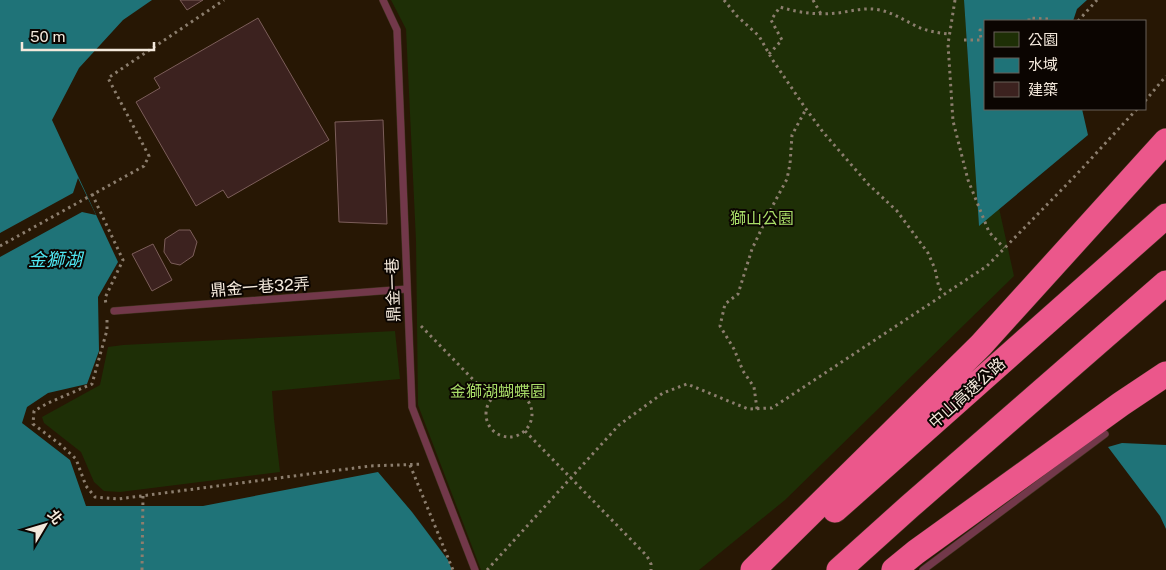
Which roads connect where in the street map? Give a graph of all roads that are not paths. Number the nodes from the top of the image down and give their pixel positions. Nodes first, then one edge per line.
1 (383, 0) edge
2 (1166, 141) edge
3 (1166, 216) edge
4 (1166, 282) edge
5 (407, 289) junction
6 (114, 311) dead end
7 (1166, 365) edge
8 (1166, 374) edge
9 (1121, 404) junction
10 (1105, 434) dead end
11 (475, 570) edge
12 (753, 570) edge
13 (768, 570) edge
14 (840, 570) edge
15 (894, 570) edge
16 (923, 570) edge

1 - 5 lane, 鼎金一巷
2 - 12 highway
3 - 13 highway, 中山高速公路
4 - 14 highway
5 - 6 lane, 鼎金一巷32弄
5 - 11 lane, 鼎金一巷
7 - 9 highway
8 - 9 highway
9 - 15 highway
10 - 16 lane

